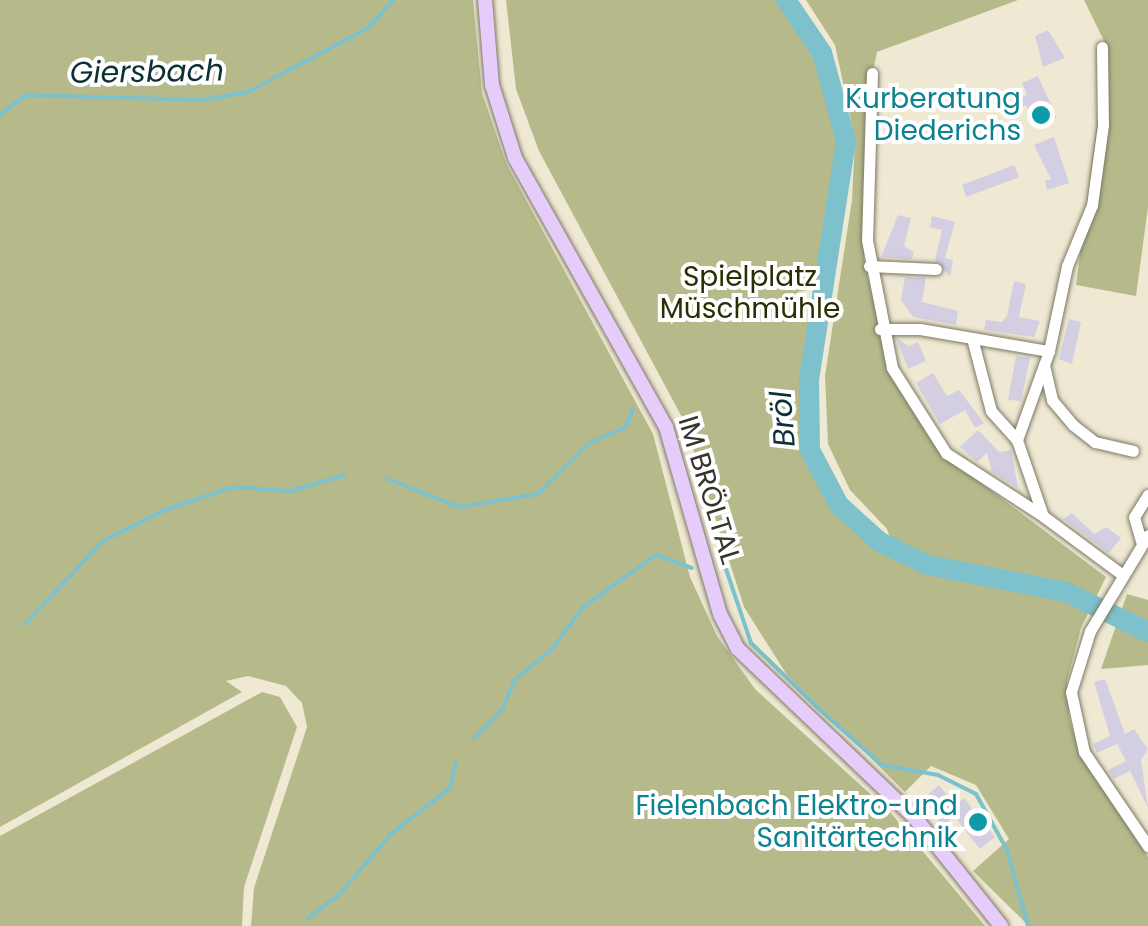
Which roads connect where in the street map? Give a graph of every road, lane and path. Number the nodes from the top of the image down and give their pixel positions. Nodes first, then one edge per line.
1 (486, 0) edge
2 (1102, 47) dead end
3 (872, 72) dead end
4 (869, 266) junction
5 (936, 269) dead end
6 (880, 329) junction
7 (972, 338) junction
8 (1049, 351) junction
9 (1044, 365) junction
10 (1017, 440) junction
11 (1133, 451) dead end
12 (1148, 495) edge
13 (1043, 516) junction
14 (1145, 538) edge
15 (1117, 577) junction
16 (1148, 846) edge
17 (1001, 926) edge

1 - 17 main road, IM BRÖLTAL
2 - 8 street
3 - 4 street
4 - 5 street
4 - 6 street
6 - 7 street
6 - 13 street
7 - 8 street
7 - 10 street
8 - 9 street
9 - 10 street
9 - 11 street
10 - 13 street
12 - 14 street
13 - 15 street
14 - 15 street
15 - 16 street

